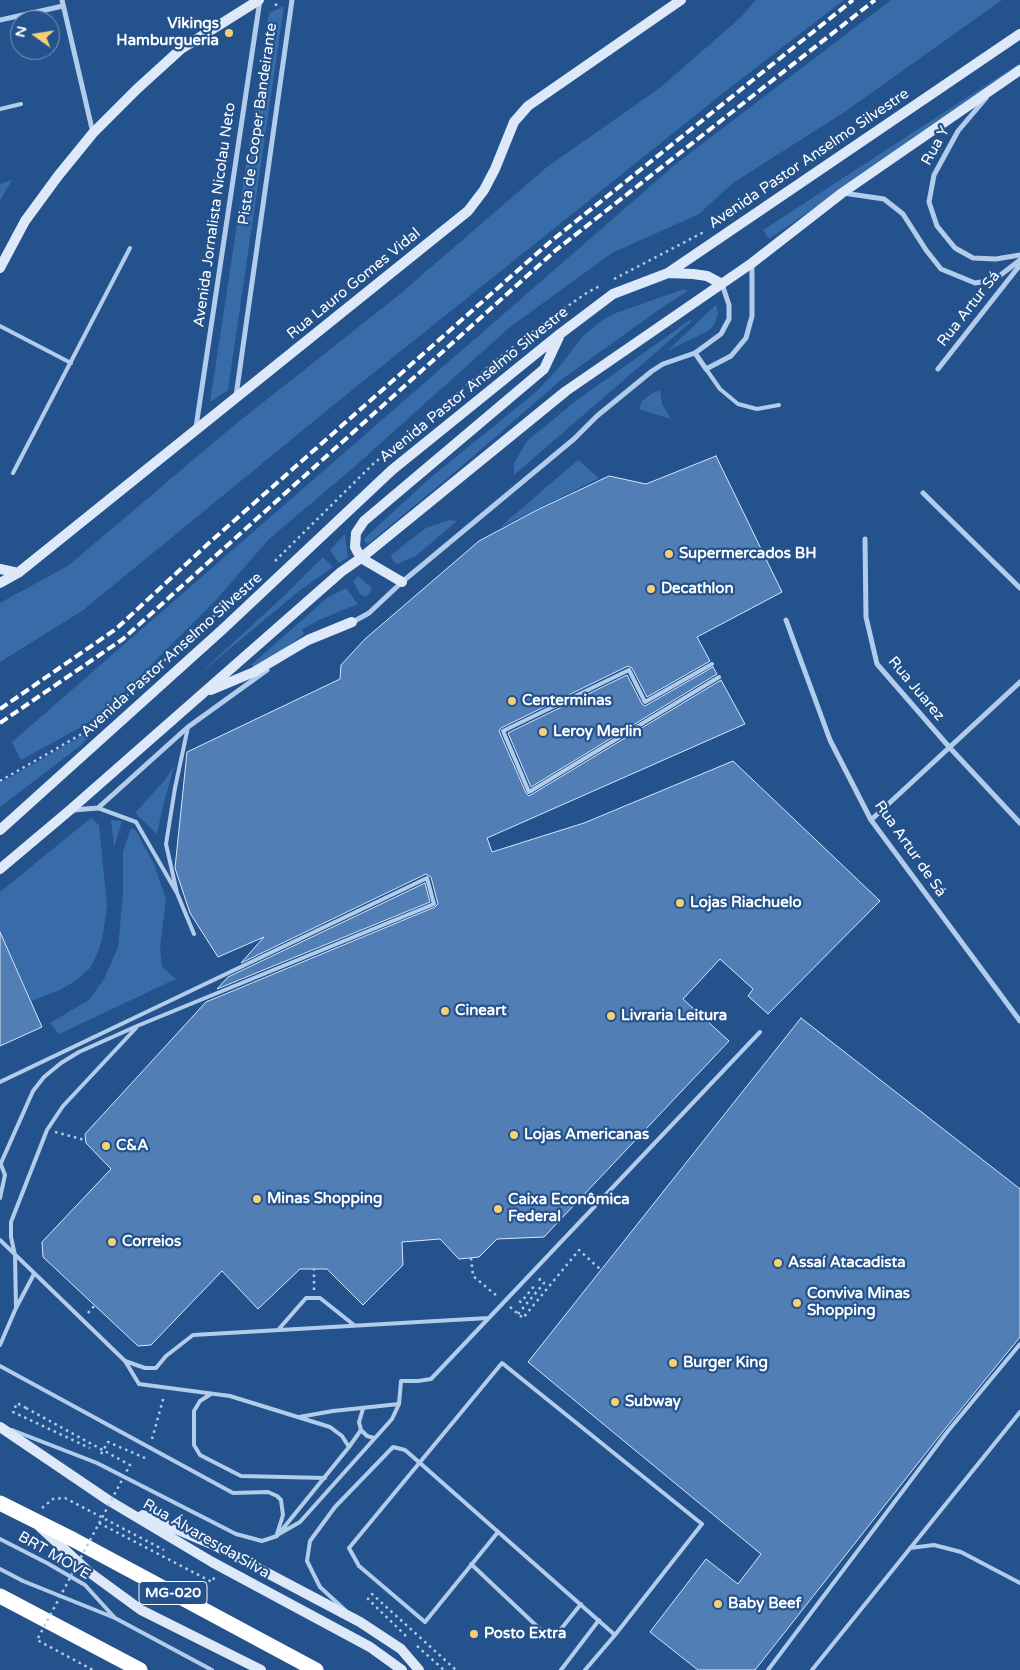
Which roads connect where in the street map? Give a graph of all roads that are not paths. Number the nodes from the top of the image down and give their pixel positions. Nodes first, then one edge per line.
1 (259, 0) edge
2 (292, 0) edge
3 (681, 0) edge
4 (63, 3) edge
5 (0, 20) edge
6 (1020, 34) edge
7 (1020, 70) edge
8 (998, 84) junction
9 (21, 104) dead end
10 (0, 109) edge
11 (94, 133) junction
12 (842, 193) junction
13 (130, 248) dead end
14 (1020, 255) edge
15 (1020, 260) edge
16 (752, 264) junction
17 (1020, 265) edge
18 (0, 268) edge
19 (668, 273) junction
20 (722, 284) junction
21 (0, 326) edge
22 (560, 334) junction
23 (695, 353) junction
24 (71, 363) junction
25 (706, 369) junction
26 (938, 369) dead end
27 (235, 399) junction
28 (779, 406) dead end
29 (195, 433) junction
30 (13, 473) dead end
31 (923, 493) dead end
32 (866, 539) dead end
33 (361, 558) junction
34 (0, 569) edge
35 (18, 573) junction
36 (1020, 579) edge
37 (402, 582) junction
38 (0, 583) edge
39 (1018, 587) edge
40 (786, 620) dead end
41 (352, 622) junction
42 (712, 664) dead end
43 (719, 677) dead end
44 (1020, 682) edge
45 (203, 694) junction
46 (188, 727) junction
47 (950, 748) junction
48 (98, 808) junction
49 (70, 810) junction
50 (871, 820) junction
51 (1020, 823) edge
52 (0, 830) edge
53 (0, 869) edge
54 (177, 893) junction
55 (194, 934) dead end
56 (1020, 1022) edge
57 (137, 1026) junction
58 (760, 1032) dead end
59 (0, 1082) edge
60 (1, 1162) edge
61 (0, 1198) edge
62 (0, 1240) edge
63 (15, 1255) junction
64 (34, 1274) junction
65 (16, 1308) junction
66 (488, 1318) junction
67 (354, 1325) junction
68 (278, 1330) junction
69 (1020, 1344) edge
70 (0, 1345) edge
71 (125, 1361) junction
72 (0, 1366) edge
73 (211, 1393) junction
74 (399, 1404) junction
75 (362, 1409) junction
76 (1020, 1412) edge
77 (299, 1417) junction
78 (0, 1426) edge
79 (361, 1430) junction
80 (374, 1438) junction
81 (349, 1447) junction
82 (420, 1462) junction
83 (325, 1478) junction
84 (108, 1500) junction
85 (0, 1503) edge
86 (30, 1518) junction
87 (498, 1532) junction
88 (276, 1536) junction
89 (0, 1539) edge
90 (910, 1548) junction
91 (472, 1564) junction
92 (0, 1569) edge
93 (1020, 1583) edge
94 (0, 1596) edge
95 (581, 1604) junction
96 (115, 1618) junction
97 (599, 1620) junction
98 (359, 1622) junction
99 (615, 1635) junction
100 (140, 1670) edge
101 (212, 1670) edge
102 (261, 1670) edge
103 (316, 1670) edge
104 (402, 1670) edge
105 (419, 1670) edge
106 (561, 1670) edge
107 (584, 1670) edge
108 (768, 1670) edge
109 (812, 1670) edge

1 - 11 main road
1 - 29 street, Avenida Jornalista Nicolau Neto
2 - 27 street
3 - 27 main road, Rua Lauro Gomes Vidal
4 - 5 street
4 - 11 street
6 - 19 main road, Avenida Pastor Anselmo Silvestre
7 - 8 main road
8 - 12 main road
8 - 14 street, Rua Y
9 - 10 lane
11 - 18 main road
12 - 15 street
12 - 16 main road
13 - 24 lane
16 - 20 main road
16 - 25 street
17 - 26 street, Rua Artur Sá
19 - 20 main road
19 - 22 main road, Avenida Pastor Anselmo Silvestre
20 - 23 street
20 - 33 main road
21 - 24 lane
22 - 33 main road
22 - 52 main road, Avenida Pastor Anselmo Silvestre
23 - 25 street
23 - 37 street
24 - 30 lane
25 - 28 lane
27 - 29 main road, Rua Lauro Gomes Vidal
29 - 35 main road, Rua Lauro Gomes Vidal
31 - 39 street
32 - 47 street, Rua Juarez
33 - 37 main road
33 - 45 main road
34 - 35 main road
35 - 38 main road, Rua Lauro Gomes Vidal
36 - 39 street
37 - 41 street
40 - 50 street, Rua Artur de Sá
41 - 45 main road
41 - 46 street
42 - 43 lane
44 - 47 street
45 - 49 main road
46 - 48 street
46 - 54 lane
47 - 50 street
47 - 51 street, Rua Juarez
48 - 49 street
48 - 54 lane
49 - 53 main road
50 - 56 street, Rua Artur de Sá
54 - 55 lane
57 - 59 lane
57 - 60 lane
57 - 63 lane
58 - 66 lane
60 - 61 lane
62 - 63 lane
63 - 64 lane
63 - 65 lane
64 - 65 lane
64 - 71 lane
65 - 70 lane
66 - 67 lane
66 - 74 lane
67 - 68 lane
67 - 68 lane
68 - 71 lane
69 - 108 lane
71 - 73 lane
72 - 88 lane
73 - 77 lane
73 - 83 lane
74 - 75 lane
74 - 80 lane
75 - 77 lane
75 - 79 lane
76 - 90 lane
77 - 81 lane
78 - 84 main road, Rua Álvares da Silva
78 - 88 lane
79 - 80 lane
79 - 81 lane
80 - 88 lane
81 - 83 lane
82 - 87 lane
82 - 91 lane
82 - 98 lane
82 - 99 lane
83 - 88 lane
84 - 98 main road
84 - 104 main road, Rua Álvares da Silva
85 - 86 highway, MG-020
86 - 102 main road
86 - 103 highway, MG-020
87 - 91 lane
87 - 95 lane
89 - 96 lane, BRT MOVE
90 - 93 lane
90 - 109 lane
91 - 95 lane
92 - 96 lane, BRT MOVE
94 - 100 highway
95 - 97 lane
96 - 101 lane, BRT MOVE
97 - 99 lane
97 - 106 lane
98 - 105 main road
99 - 107 lane

